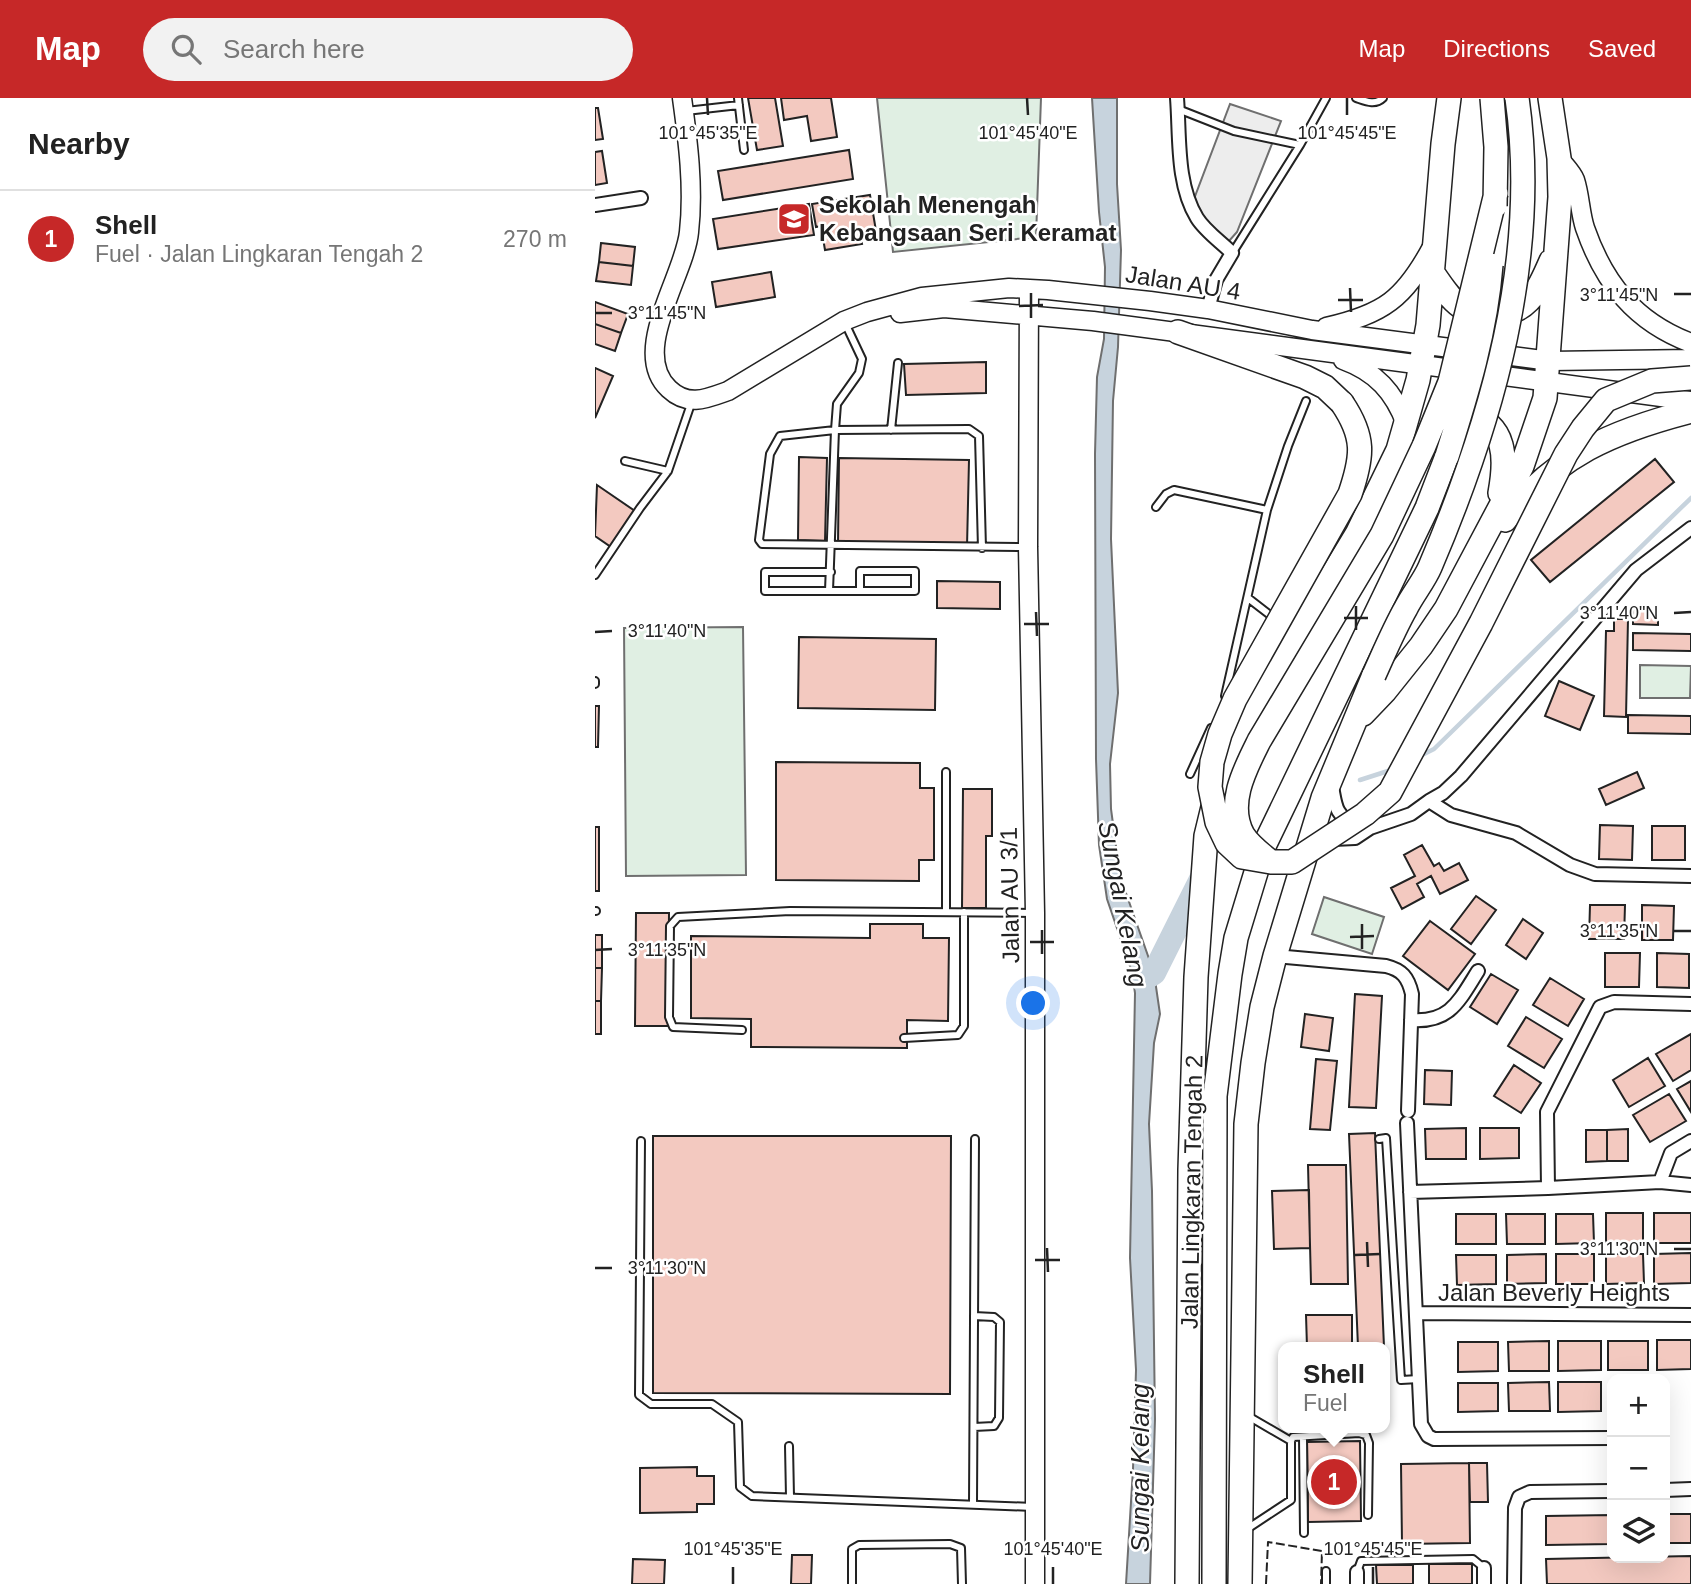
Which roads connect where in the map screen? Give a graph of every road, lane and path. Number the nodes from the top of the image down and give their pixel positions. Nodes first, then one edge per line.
1 (1326, 98) edge
2 (1356, 98) edge
3 (1383, 98) edge
4 (1449, 98) edge
5 (1492, 98) edge
6 (1517, 98) edge
7 (1550, 98) edge
8 (738, 101) edge
9 (1178, 104) edge
10 (683, 105) edge
11 (1300, 145) junction
12 (744, 150) dead end
13 (1559, 158) junction
14 (1496, 193) junction
15 (641, 198) dead end
16 (595, 205) edge
17 (1434, 243) junction
18 (1556, 248) junction
19 (1232, 253) junction
20 (1432, 272) junction
21 (1029, 289) junction
22 (1208, 310) junction
23 (1029, 315) junction
24 (846, 325) junction
25 (1312, 330) junction
26 (1178, 332) junction
27 (1691, 343) edge
28 (1321, 351) junction
29 (1423, 355) junction
30 (1691, 359) edge
31 (898, 363) dead end
32 (1549, 372) junction
33 (1691, 378) edge
34 (692, 401) junction
35 (1306, 401) dead end
36 (1691, 401) edge
37 (1691, 411) edge
38 (1406, 424) junction
39 (835, 430) junction
40 (891, 430) junction
41 (1398, 450) junction
42 (625, 461) dead end
43 (667, 471) junction
44 (1156, 507) dead end
45 (1267, 510) junction
46 (1497, 511) junction
47 (1691, 528) edge
48 (832, 545) junction
49 (1028, 547) junction
50 (982, 548) junction
51 (1476, 557) junction
52 (831, 572) junction
53 (595, 575) edge
54 (829, 591) junction
55 (860, 591) junction
56 (1248, 598) junction
57 (1297, 635) junction
58 (1222, 704) dead end
59 (1216, 715) dead end
60 (1356, 721) junction
61 (946, 772) dead end
62 (1190, 774) dead end
63 (1331, 781) junction
64 (1429, 801) junction
65 (1370, 828) junction
66 (1271, 862) junction
67 (1302, 864) junction
68 (1691, 876) edge
69 (946, 912) junction
70 (964, 912) junction
71 (1035, 913) junction
72 (1275, 956) junction
73 (1478, 971) dead end
74 (1691, 1004) edge
75 (1411, 1020) junction
76 (742, 1030) dead end
77 (904, 1038) dead end
78 (975, 1139) dead end
79 (1379, 1139) dead end
80 (641, 1141) dead end
81 (1691, 1141) edge
82 (1660, 1182) junction
83 (1691, 1185) edge
84 (1548, 1188) junction
85 (1410, 1192) junction
86 (1416, 1313) junction
87 (1691, 1315) edge
88 (974, 1316) junction
89 (1419, 1379) junction
90 (1244, 1413) junction
91 (974, 1427) junction
92 (1303, 1437) junction
93 (1607, 1438) edge
94 (1291, 1441) junction
95 (789, 1446) dead end
96 (1691, 1489) edge
97 (1670, 1490) edge
98 (1607, 1491) edge
99 (790, 1497) junction
100 (974, 1504) junction
101 (1035, 1507) junction
102 (1368, 1515) dead end
103 (1304, 1533) dead end
104 (1241, 1534) junction
105 (1484, 1568) joint
106 (1326, 1571) dead end
107 (1357, 1578) edge
108 (852, 1584) edge
109 (962, 1584) edge
110 (1035, 1584) edge
111 (1187, 1584) edge
112 (1214, 1584) edge
113 (1240, 1584) edge
114 (1326, 1584) edge
115 (1484, 1584) edge
116 (1514, 1584) edge

1 - 11 lane
2 - 3 lane
4 - 17 highway
5 - 14 highway, Jalan Lingkaran Tengah 2, bridge
6 - 60 highway, bridge
7 - 13 highway
8 - 10 lane
8 - 12 lane
9 - 11 lane
9 - 19 street
10 - 34 main road
11 - 19 lane
13 - 18 highway
13 - 27 main road
14 - 66 highway, bridge
14 - 112 highway, Jalan Lingkaran Tengah 2, bridge
15 - 16 street
17 - 20 highway
17 - 25 main road
18 - 20 highway
18 - 32 highway
19 - 22 street
20 - 29 highway
21 - 22 main road, Jalan AU 4
21 - 23 main road, Jalan AU 3/1
21 - 24 main road, Jalan AU 4
22 - 25 main road, Jalan AU 4
23 - 24 main road, Jalan AU 4
23 - 26 main road, Jalan AU 4
23 - 49 main road, Jalan AU 3/1
24 - 34 main road, Jalan AU 4
24 - 39 lane
25 - 29 main road, Jalan AU 4
26 - 28 main road, Jalan AU 4
26 - 66 highway, bridge
28 - 29 main road, Jalan AU 4
28 - 38 main road
29 - 32 main road, Jalan AU 4
29 - 38 highway
30 - 32 main road
31 - 40 lane
32 - 36 main road
32 - 46 highway
33 - 66 highway, bridge
34 - 43 lane
35 - 45 lane
37 - 51 highway
38 - 41 highway
39 - 40 lane
39 - 48 lane
39 - 48 lane
40 - 50 lane
41 - 46 highway
41 - 57 highway
42 - 43 lane
43 - 53 lane
44 - 45 lane
45 - 56 lane
46 - 51 highway
47 - 64 street
48 - 50 lane
48 - 52 lane
49 - 50 lane
49 - 71 main road, Jalan AU 3/1
51 - 60 highway
52 - 54 lane
52 - 54 lane
54 - 55 lane
55 - 55 lane
56 - 57 lane
56 - 58 lane
57 - 111 highway, bridge
59 - 62 lane
60 - 63 highway
61 - 69 lane
63 - 65 street
63 - 67 highway
64 - 65 street
64 - 68 street
65 - 67 street
67 - 72 highway
69 - 70 lane
69 - 76 lane
70 - 71 lane
70 - 77 lane
71 - 101 main road, Jalan AU 3/1
72 - 75 street
72 - 90 highway
73 - 75 street
74 - 84 street
75 - 85 street
78 - 88 lane
79 - 89 lane
80 - 99 lane
81 - 82 street
82 - 83 street
82 - 84 street
84 - 85 street
85 - 86 street
86 - 87 street, Jalan Beverly Heights
86 - 89 street
88 - 91 lane
88 - 91 lane
89 - 93 street
90 - 94 lane
90 - 104 highway
91 - 100 lane
92 - 94 lane
92 - 102 lane
92 - 103 lane
94 - 104 lane
95 - 99 lane
96 - 97 street
98 - 116 street
99 - 100 lane
100 - 101 lane
101 - 110 main road, Jalan AU 3/1
104 - 113 highway
105 - 107 lane
105 - 115 street
106 - 114 lane
108 - 109 lane

